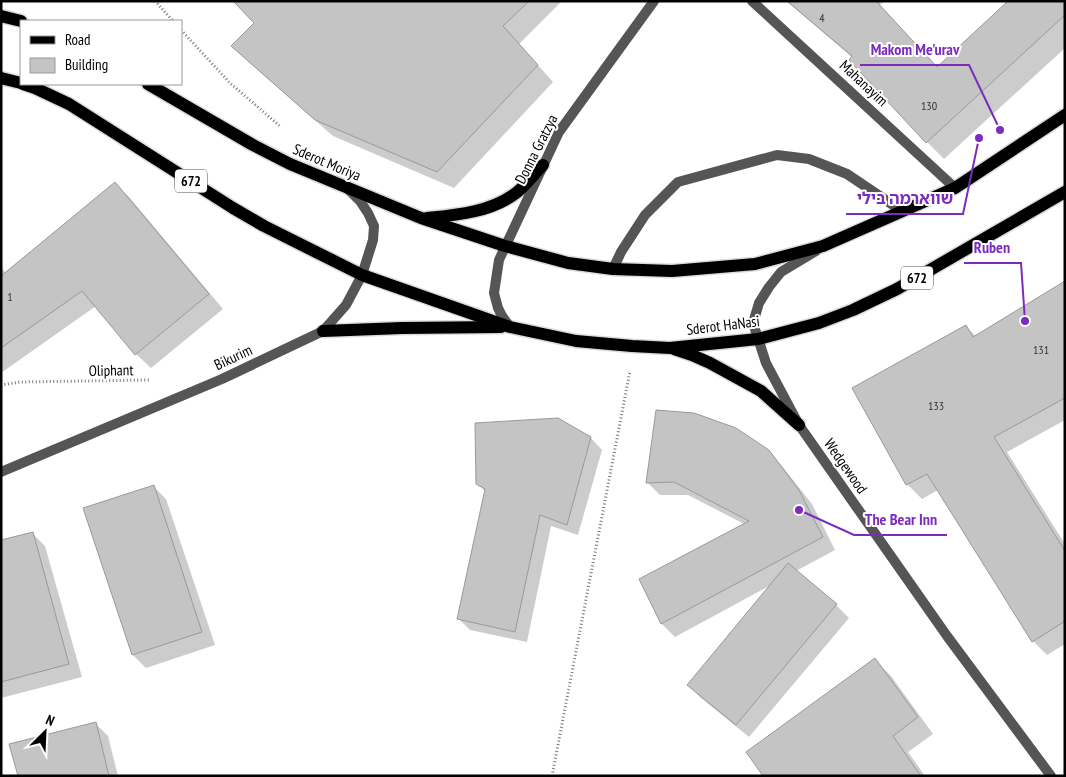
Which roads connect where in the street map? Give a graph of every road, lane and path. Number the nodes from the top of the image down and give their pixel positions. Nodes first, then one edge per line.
1 (155, 1) edge
2 (654, 1) edge
3 (752, 1) edge
4 (1, 16) edge
5 (172, 20) edge
6 (20, 21) edge
7 (182, 31) edge
8 (1, 78) edge
9 (20, 83) edge
10 (27, 85) edge
11 (150, 85) edge
12 (1065, 115) edge
13 (287, 132) dead end
14 (543, 165) junction
15 (347, 188) junction
16 (955, 188) junction
17 (1065, 192) edge
18 (902, 211) junction
19 (421, 218) junction
20 (505, 246) junction
21 (823, 246) junction
22 (614, 269) junction
23 (362, 275) junction
24 (510, 327) junction
25 (323, 331) junction
26 (758, 339) junction
27 (670, 348) junction
28 (630, 371) dead end
29 (154, 380) dead end
30 (1, 386) edge
31 (798, 424) junction
32 (1, 472) edge
33 (552, 776) edge
34 (1051, 776) edge

1 - 5 path
2 - 14 street, Donna Gratzya
3 - 16 street, Mahanayim
4 - 6 main road
7 - 13 path
8 - 9 main road, 672
10 - 23 main road, 672
11 - 15 main road, Sderot Moriya
12 - 16 main road
14 - 19 main road
14 - 20 street, Donna Gratzya
15 - 19 main road, Sderot Moriya
15 - 23 street, Bikurim
16 - 18 main road
17 - 26 main road, Sderot HaNasi / 672
18 - 21 main road
18 - 22 street
19 - 20 main road, Sderot Moriya
20 - 22 main road
20 - 24 street, Donna Gratzya
21 - 22 main road
21 - 26 street, Wedgewood
23 - 24 main road, Sderot HaNasi / 672
23 - 25 street, Bikurim
24 - 25 main road
24 - 27 main road, Sderot HaNasi / 672
25 - 32 street, Bikurim
26 - 27 main road, Sderot HaNasi / 672
26 - 31 street, Wedgewood
27 - 31 main road
28 - 33 path
29 - 30 path, Oliphant
31 - 34 street, Wedgewood

